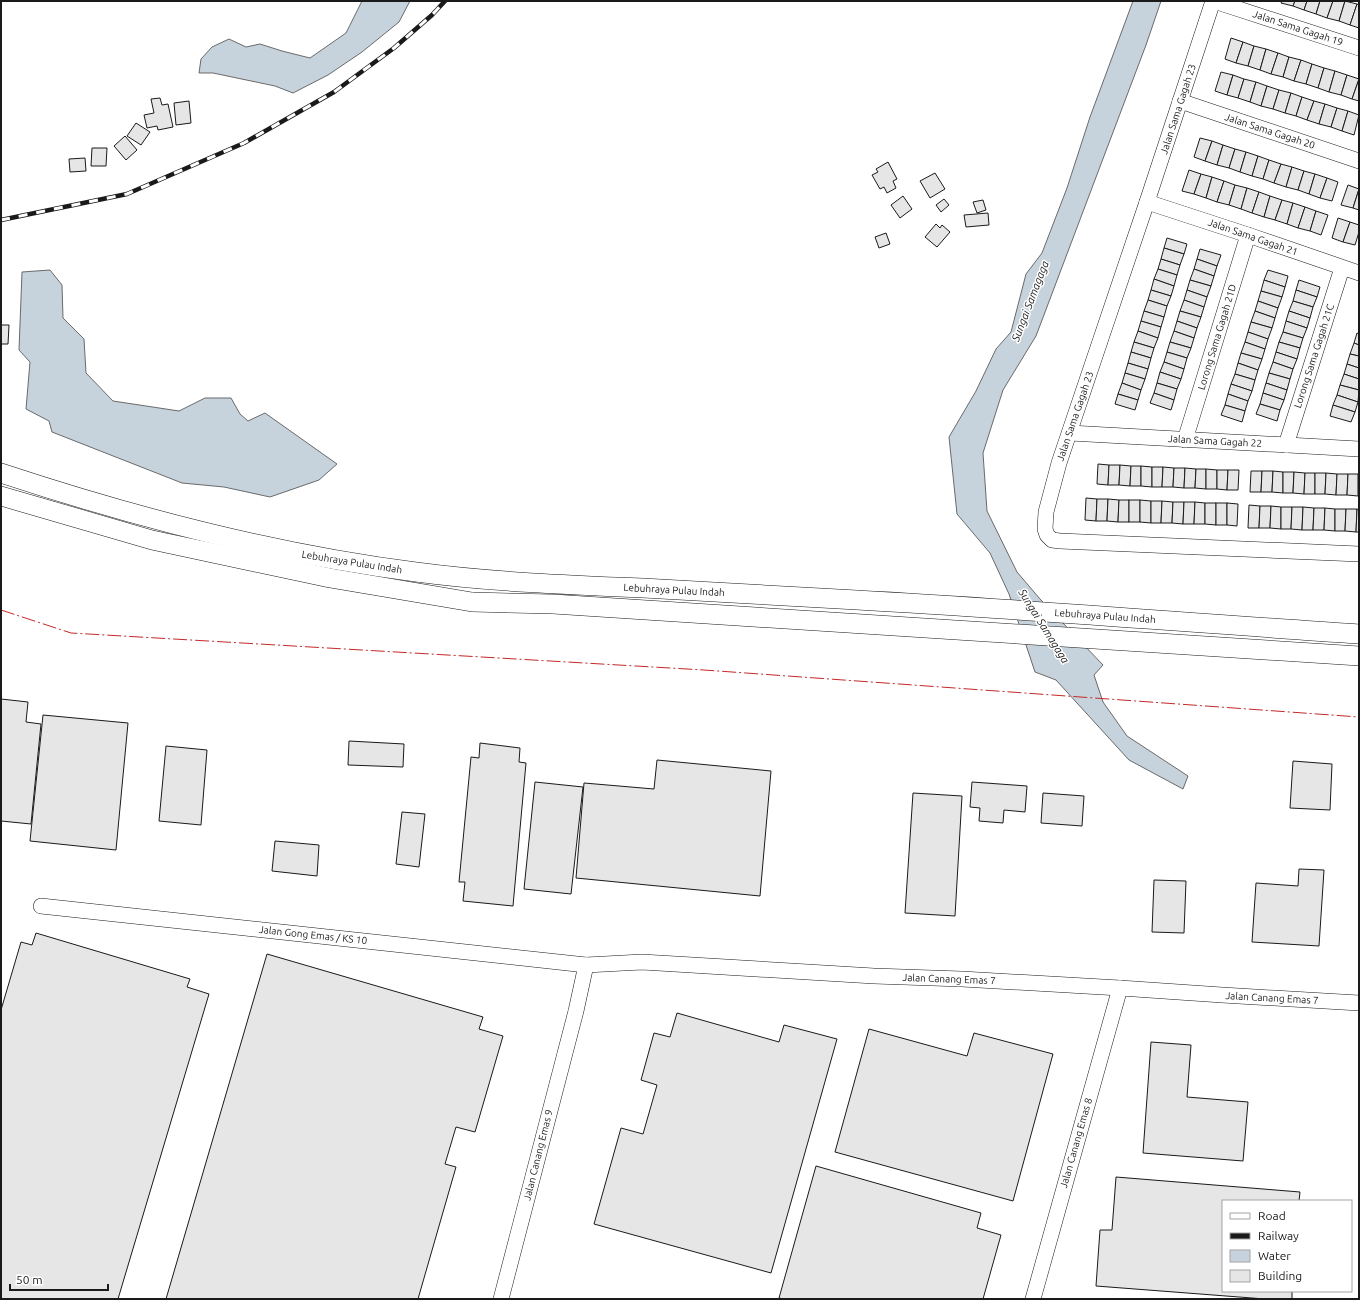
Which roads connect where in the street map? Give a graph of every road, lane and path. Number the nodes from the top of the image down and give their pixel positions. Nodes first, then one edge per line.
1 (1213, 1) edge
2 (1359, 48) edge
3 (1180, 101) junction
4 (1359, 160) edge
5 (1147, 202) junction
6 (1248, 235) junction
7 (1342, 268) junction
8 (1359, 273) edge
9 (1070, 433) junction
10 (1185, 440) junction
11 (1286, 445) junction
12 (1359, 449) edge
13 (1, 473) edge
14 (1, 496) edge
15 (1359, 554) edge
16 (1359, 634) edge
17 (1359, 656) edge
18 (41, 906) dead end
19 (586, 965) junction
20 (1120, 988) junction
21 (1359, 1003) edge
22 (501, 1299) edge
23 (1032, 1299) edge

1 - 2 street, Jalan Sama Gagah 19
1 - 3 street, Jalan Sama Gagah 23
3 - 4 street, Jalan Sama Gagah 20
3 - 5 street, Jalan Sama Gagah 23
5 - 6 street, Jalan Sama Gagah 21
5 - 9 street, Jalan Sama Gagah 23
6 - 7 street, Jalan Sama Gagah 21
6 - 10 street, Lorong Sama Gagah 21D
7 - 8 street, Jalan Sama Gagah 21
7 - 11 street, Lorong Sama Gagah 21C
9 - 10 street, Jalan Sama Gagah 22
9 - 15 street, Jalan Sama Gagah 23
10 - 11 street, Jalan Sama Gagah 22
11 - 12 street, Jalan Sama Gagah 22
13 - 16 main road, Lebuhraya Pulau Indah
14 - 17 main road, Lebuhraya Pulau Indah
18 - 19 street, Jalan Gong Emas / KS 10
19 - 20 street, Jalan Canang Emas 7
19 - 22 street, Jalan Canang Emas 9
20 - 21 street, Jalan Canang Emas 7
20 - 23 street, Jalan Canang Emas 8

